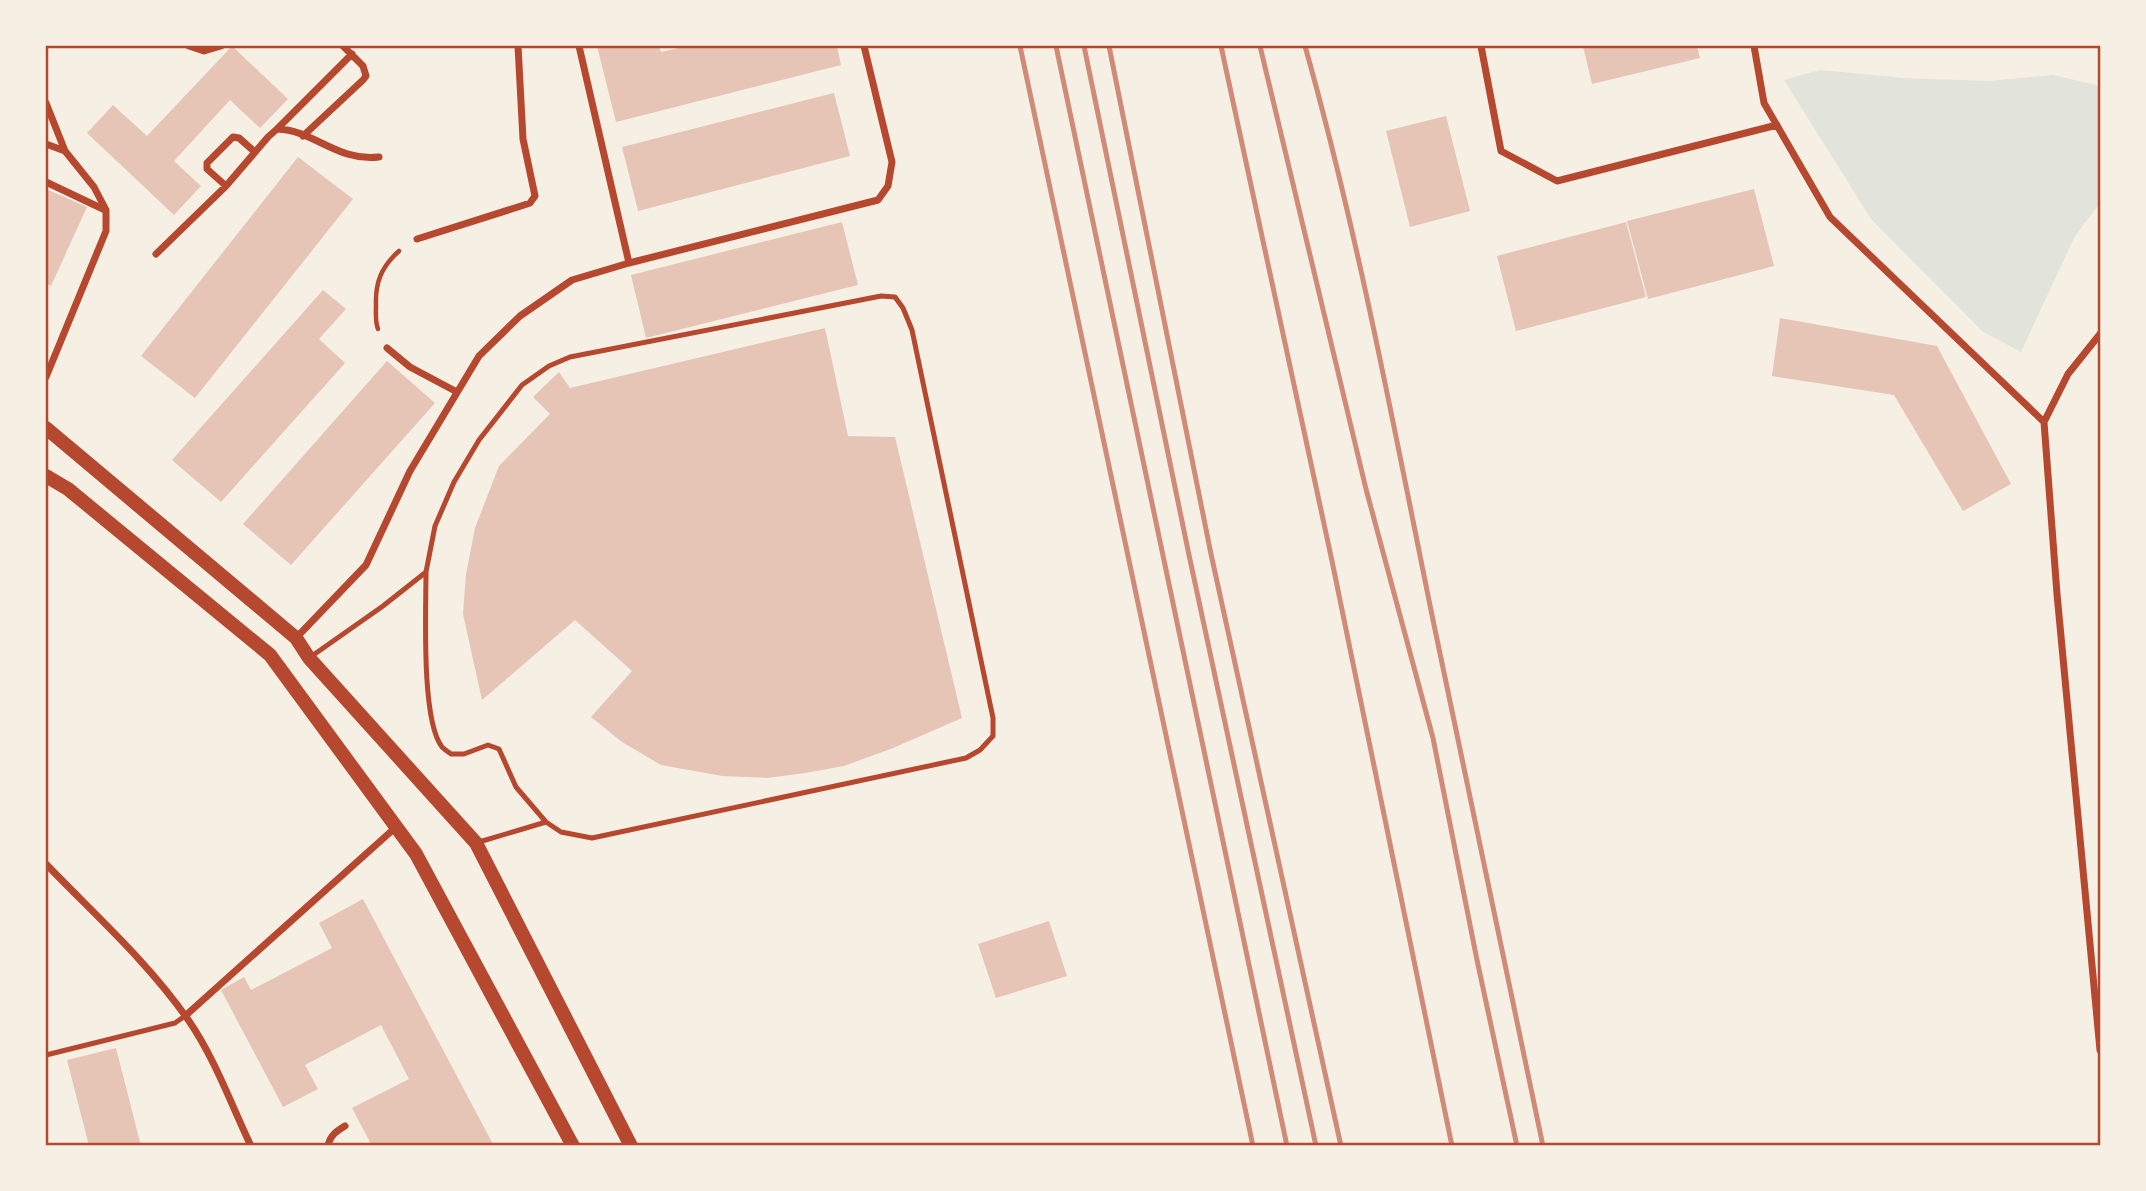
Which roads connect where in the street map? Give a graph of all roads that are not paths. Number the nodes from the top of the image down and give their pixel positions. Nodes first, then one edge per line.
1 (189, 46) edge
2 (221, 46) edge
3 (343, 46) edge
4 (518, 46) edge
5 (579, 46) edge
6 (864, 46) edge
7 (1481, 46) edge
8 (1754, 46) edge
9 (352, 54) junction
10 (46, 103) edge
11 (1777, 125) junction
12 (277, 129) junction
13 (303, 136) junction
14 (46, 144) edge
15 (65, 152) junction
16 (255, 152) junction
17 (379, 157) dead end
18 (46, 182) edge
19 (226, 186) junction
20 (106, 210) junction
21 (417, 239) road end
22 (156, 254) dead end
23 (629, 264) junction
24 (2101, 334) edge
25 (387, 348) road end
26 (46, 377) edge
27 (457, 392) junction
28 (2044, 422) junction
29 (46, 428) edge
30 (46, 476) edge
31 (426, 572) junction
32 (296, 638) junction
33 (309, 658) junction
34 (546, 822) junction
35 (396, 827) junction
36 (476, 843) junction
37 (46, 864) edge
38 (185, 1016) junction
39 (2101, 1050) edge
40 (46, 1055) edge
41 (345, 1126) dead end
42 (251, 1146) edge
43 (328, 1146) edge
44 (573, 1146) edge
45 (631, 1146) edge

1 - 2 street
3 - 9 street
4 - 21 street
5 - 23 street
6 - 23 street
7 - 11 street
8 - 11 street
9 - 12 street
9 - 13 street
10 - 15 street
11 - 28 street
12 - 13 street
12 - 16 street
13 - 17 street
14 - 15 street
15 - 20 street
16 - 19 street
16 - 19 street
18 - 20 street
19 - 22 street
20 - 26 street
23 - 27 street
24 - 28 street
25 - 27 street
27 - 32 street
28 - 39 street
29 - 32 main road
30 - 35 main road
31 - 33 lane
31 - 34 lane
31 - 34 lane
32 - 33 main road
33 - 36 main road
34 - 36 lane
35 - 38 street
35 - 44 main road
36 - 45 main road
37 - 38 street
38 - 40 lane
38 - 42 street
41 - 43 street

